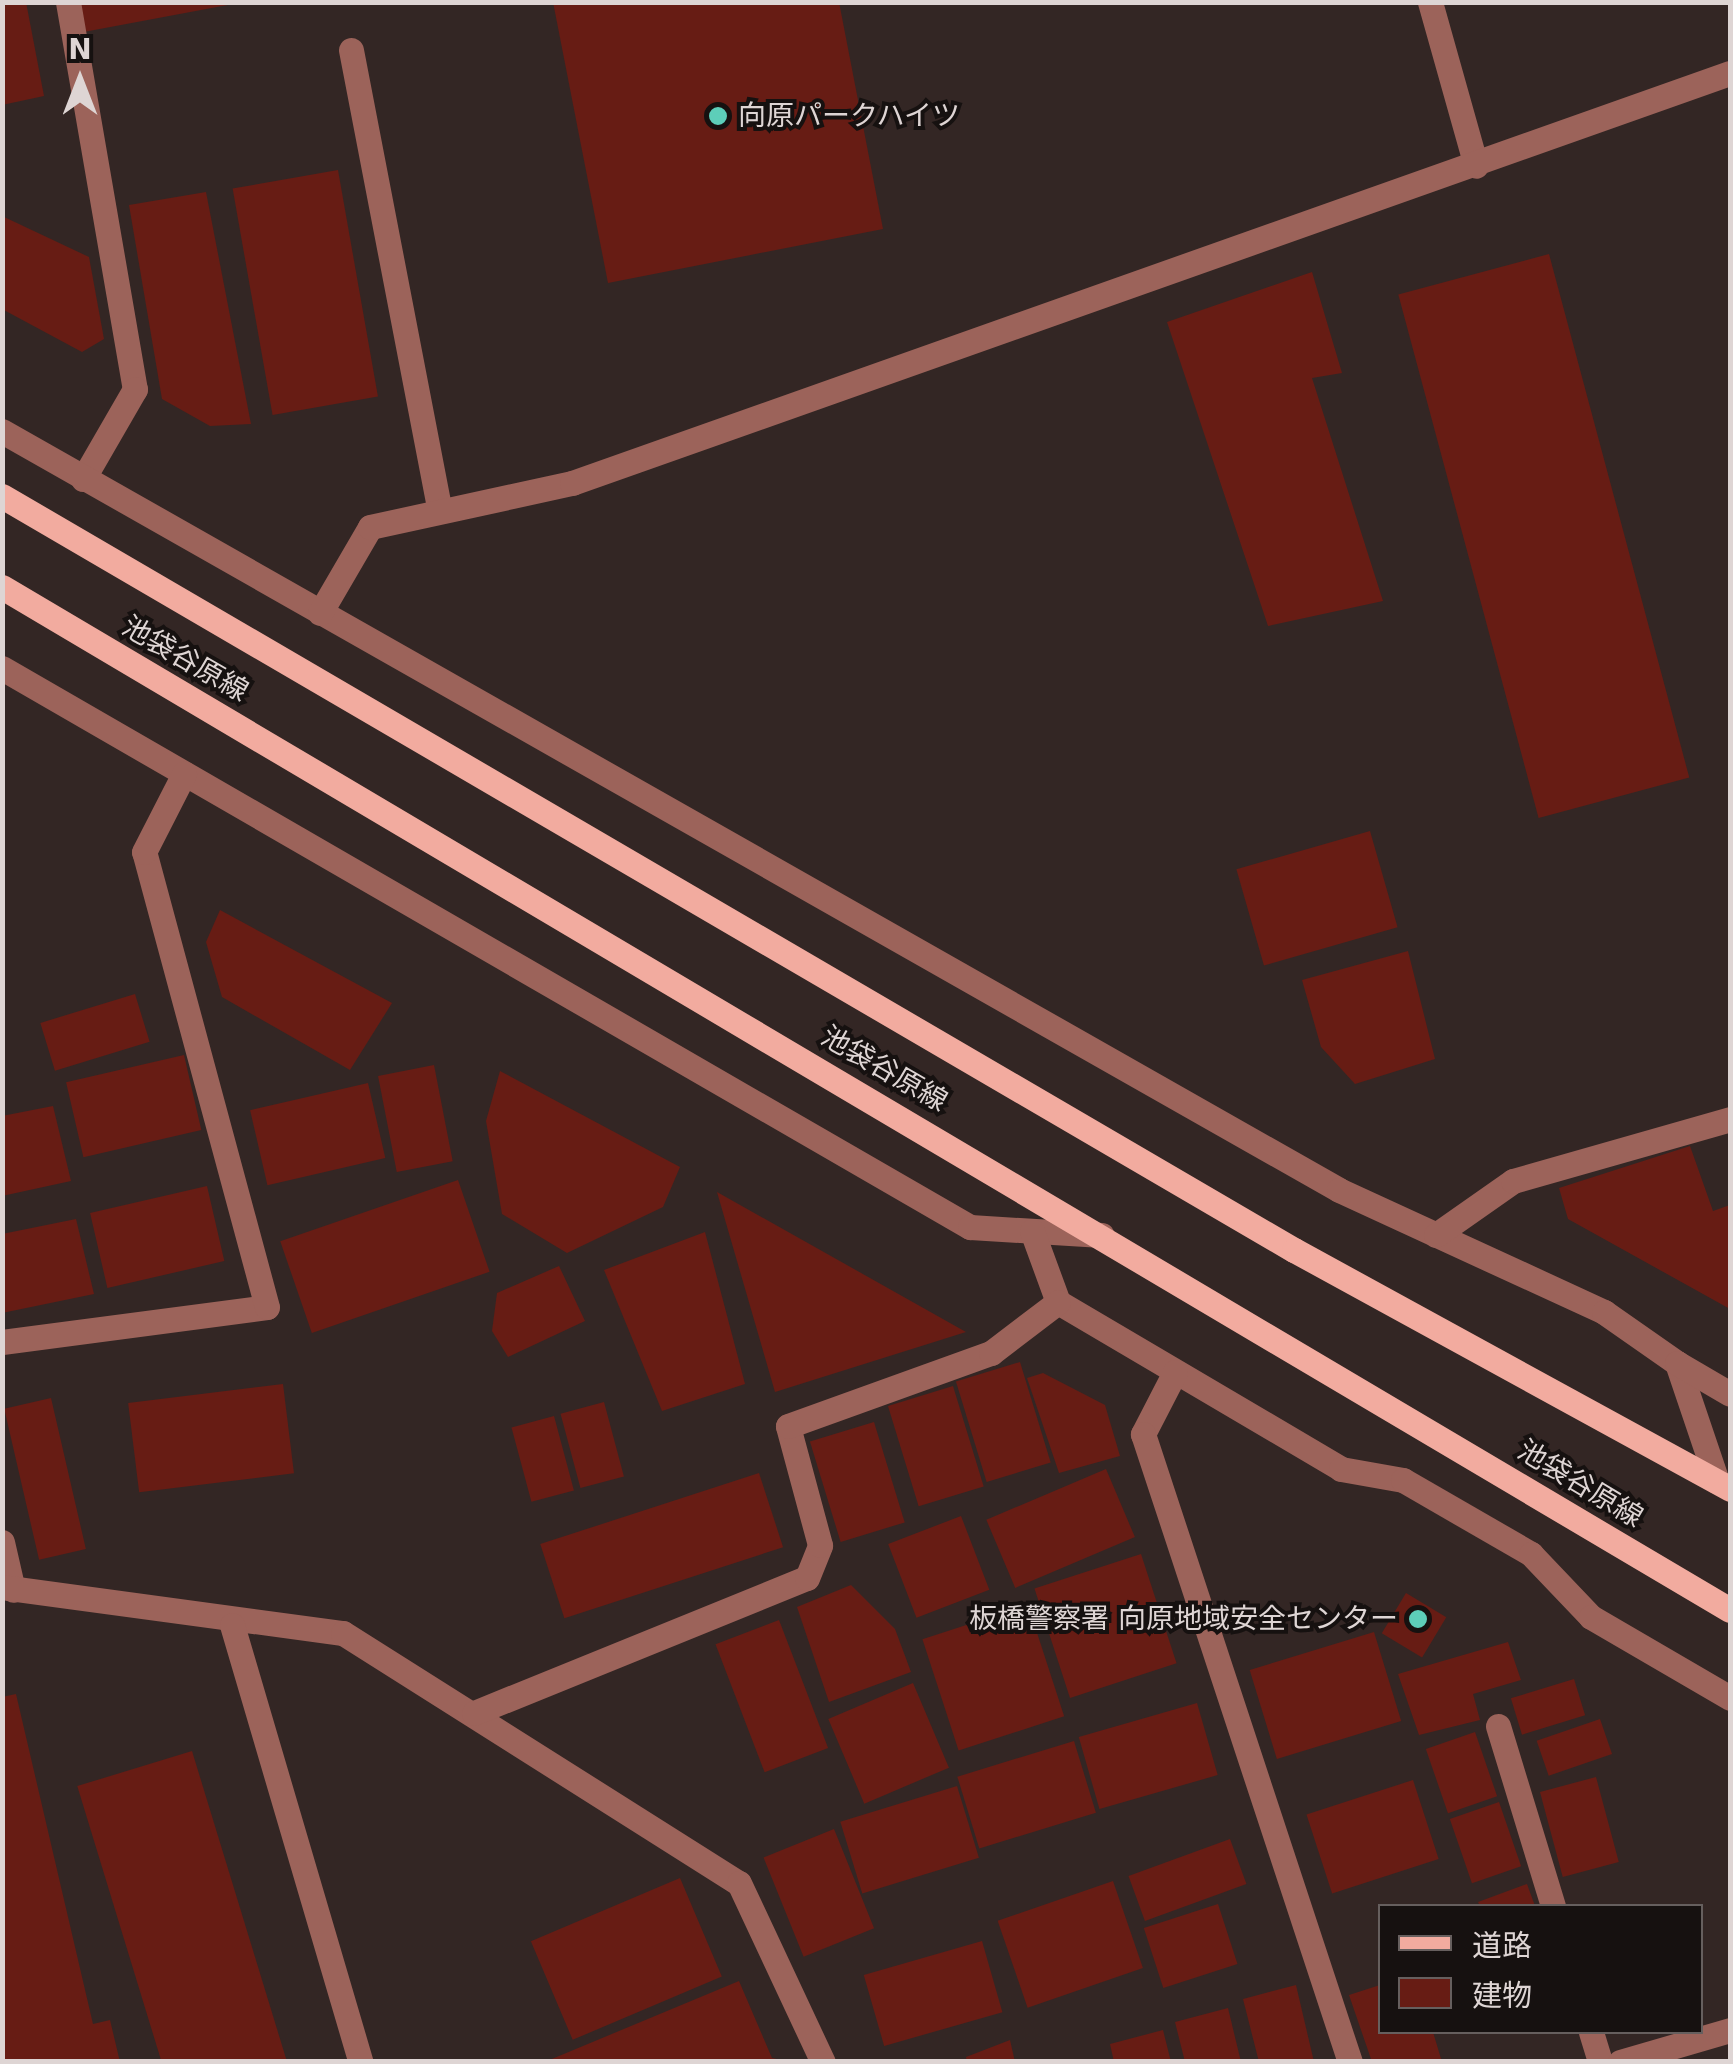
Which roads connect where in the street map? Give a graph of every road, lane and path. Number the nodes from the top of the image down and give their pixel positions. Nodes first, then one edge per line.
1 (68, 2) edge
2 (1430, 2) edge
3 (350, 50) dead end
4 (1730, 73) edge
5 (1476, 166) junction
6 (2, 431) edge
7 (83, 480) junction
8 (2, 496) edge
9 (439, 506) junction
10 (2, 587) edge
11 (320, 613) junction
12 (2, 668) edge
13 (184, 774) junction
14 (1730, 1119) edge
15 (1032, 1231) junction
16 (1107, 1235) junction
17 (1436, 1235) junction
18 (1058, 1302) junction
19 (2, 1342) edge
20 (1677, 1363) junction
21 (1175, 1372) junction
22 (1730, 1394) edge
23 (1724, 1485) edge
24 (2, 1542) edge
25 (8, 1588) edge
26 (1730, 1610) edge
27 (232, 1625) junction
28 (1730, 1698) edge
29 (474, 1713) junction
30 (1498, 1726) dead end
31 (1552, 1904) edge
32 (1730, 2030) edge
33 (1592, 2034) edge
34 (361, 2062) edge
35 (824, 2062) edge
36 (1350, 2062) edge
37 (1600, 2062) edge
38 (1620, 2062) edge

1 - 7 street
2 - 5 street
3 - 9 street
4 - 5 street
5 - 9 street
6 - 7 street
7 - 11 street
8 - 23 main road, 池袋谷原線
9 - 11 street
10 - 16 main road, 池袋谷原線
11 - 17 street
12 - 13 street
13 - 15 street
13 - 19 street
14 - 17 street
15 - 16 street
15 - 18 street
16 - 26 main road, 池袋谷原線
17 - 20 street
18 - 21 street
18 - 29 street
20 - 22 street
20 - 23 street
21 - 28 street
21 - 36 street
24 - 25 street
25 - 27 street
27 - 29 street
27 - 34 street
29 - 35 street
30 - 31 street
32 - 38 street
33 - 37 street

